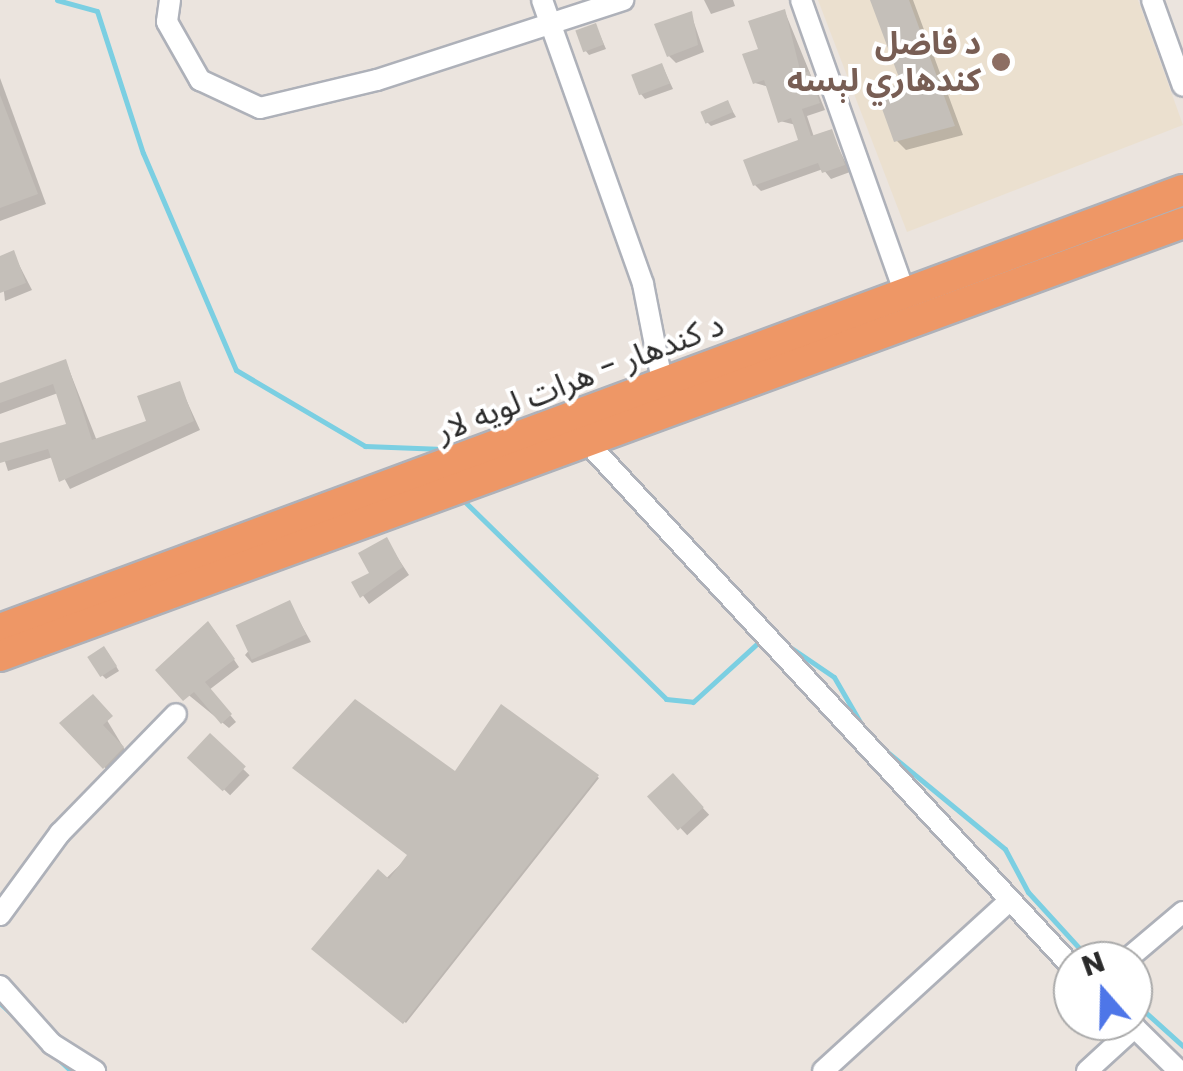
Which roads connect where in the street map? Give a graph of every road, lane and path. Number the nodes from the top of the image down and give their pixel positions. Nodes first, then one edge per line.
1 (170, 0) edge
2 (542, 0) edge
3 (623, 0) edge
4 (802, 0) edge
5 (1152, 0) edge
6 (552, 26) junction
7 (1183, 86) edge
8 (1183, 190) edge
9 (1183, 223) edge
10 (998, 274) junction
11 (905, 293) junction
12 (663, 386) junction
13 (582, 429) junction
14 (0, 629) edge
15 (36, 629) junction
16 (0, 656) edge
17 (176, 714) dead end
18 (1010, 900) junction
19 (1183, 912) edge
20 (0, 915) edge
21 (1149, 941) edge
22 (1053, 946) edge
23 (0, 986) edge
24 (1116, 1041) edge
25 (1149, 1041) edge
26 (94, 1071) edge
27 (823, 1071) edge
28 (1087, 1071) edge
29 (1179, 1071) edge

1 - 6 street
2 - 6 street
3 - 6 street
4 - 11 street
5 - 7 street
6 - 12 street
8 - 10 highway, د کندهار - هرات لويه لار
9 - 10 highway, د کندهار - هرات لويه لار
10 - 11 highway, د کندهار - هرات لويه لار
10 - 13 highway, د کندهار - هرات لويه لار
11 - 12 highway, د کندهار - هرات لويه لار
12 - 13 highway, د کندهار - هرات لويه لار
13 - 15 highway, د کندهار - هرات لويه لار
13 - 18 street
14 - 15 highway, د کندهار - هرات لويه لار
15 - 16 highway, د کندهار - هرات لويه لار
17 - 20 street
18 - 22 street
18 - 27 street
19 - 21 street
23 - 26 street
24 - 28 street
25 - 29 street

